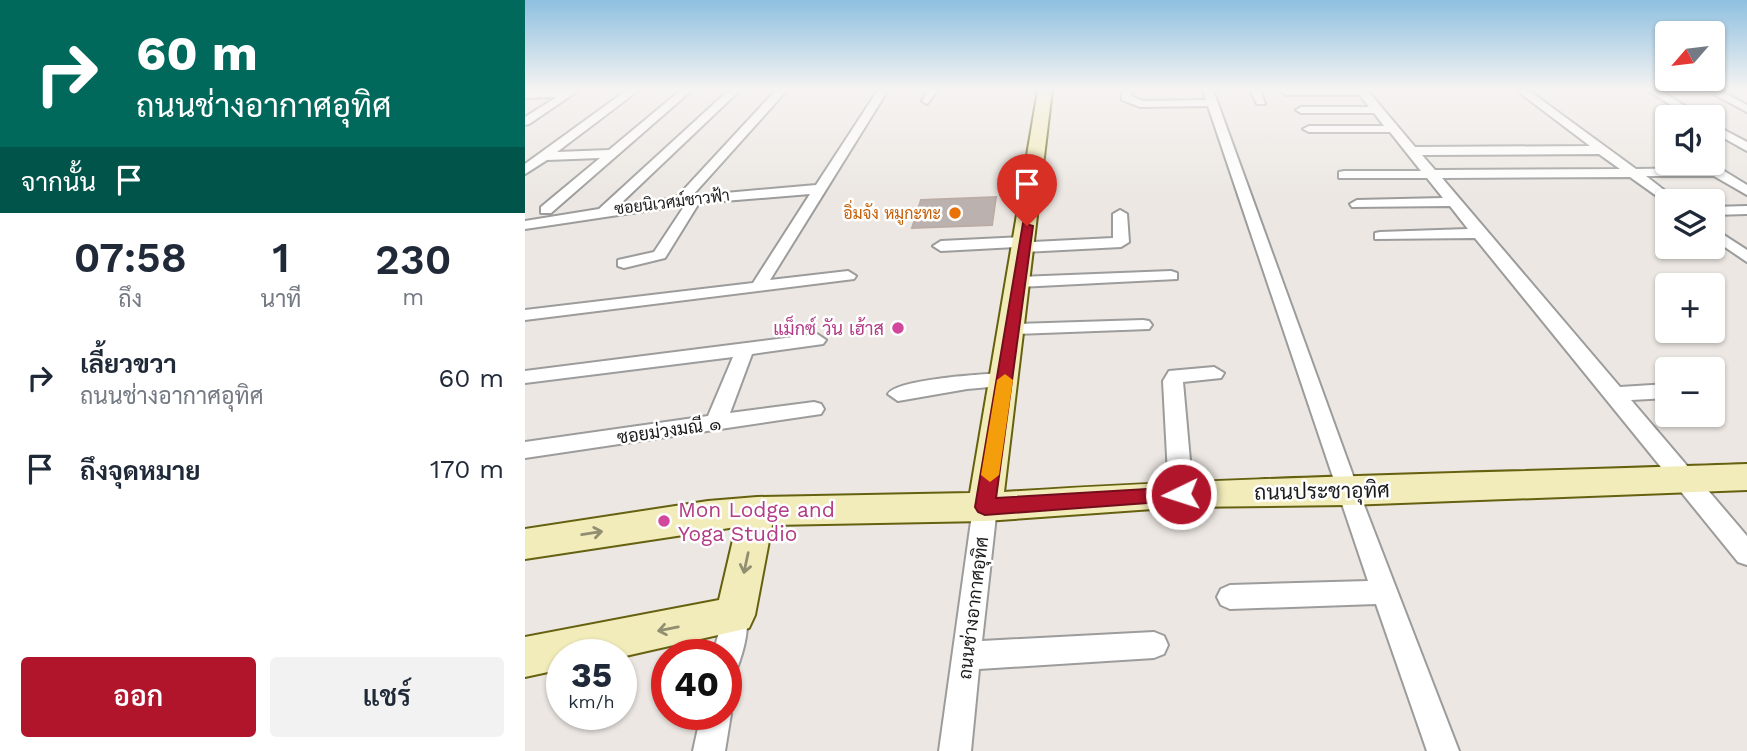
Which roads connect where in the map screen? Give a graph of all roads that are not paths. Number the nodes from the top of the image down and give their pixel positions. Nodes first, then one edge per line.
1 (586, 125) edge
2 (644, 125) edge
3 (697, 125) edge
4 (752, 125) edge
5 (860, 125) edge
6 (1040, 125) edge
7 (1220, 125) edge
8 (1390, 125) edge
9 (1567, 125) edge
10 (1309, 129) dead end
11 (1394, 129) junction
12 (1725, 134) edge
13 (1747, 147) edge
14 (1600, 150) junction
15 (1412, 151) junction
16 (609, 154) junction
17 (543, 156) junction
18 (525, 157) edge
19 (525, 170) edge
20 (1655, 173) edge
21 (1632, 174) junction
22 (1344, 175) dead end
23 (1722, 175) edge
24 (1433, 176) junction
25 (819, 189) junction
26 (1655, 190) edge
27 (1747, 191) edge
28 (687, 200) junction
29 (1454, 202) junction
30 (1357, 204) dead end
31 (1747, 210) edge
32 (546, 211) dead end
33 (605, 211) junction
34 (1725, 211) edge
35 (1120, 214) dead end
36 (525, 225) edge
37 (1480, 233) junction
38 (1380, 236) dead end
39 (1025, 244) junction
40 (941, 246) dead end
41 (1740, 247) edge
42 (1747, 257) edge
43 (624, 263) dead end
44 (848, 276) dead end
45 (1171, 276) dead end
46 (1019, 282) junction
47 (758, 287) junction
48 (525, 315) edge
49 (1143, 325) dead end
50 (1013, 329) junction
51 (817, 340) dead end
52 (745, 349) junction
53 (1214, 373) dead end
54 (525, 377) edge
55 (1005, 380) junction
56 (1655, 392) edge
57 (898, 394) dead end
58 (1615, 394) junction
59 (814, 409) dead end
60 (716, 423) junction
61 (525, 450) edge
62 (1682, 477) junction
63 (1747, 477) edge
64 (1348, 492) junction
65 (1181, 494) junction
66 (985, 507) junction
67 (757, 511) junction
68 (525, 544) edge
69 (1747, 554) edge
70 (1386, 592) junction
71 (1230, 597) dead end
72 (735, 615) junction
73 (730, 639) edge
74 (1154, 645) dead end
75 (968, 656) junction
76 (525, 657) edge
77 (713, 730) edge
78 (709, 751) edge
79 (955, 751) edge
80 (1444, 751) edge

1 - 17 street
2 - 16 street
3 - 33 street
4 - 28 street
5 - 25 street
6 - 39 street, ถนนช่างอากาศอุทิศ
7 - 64 street
8 - 11 street
9 - 14 street
10 - 11 street
11 - 15 street
12 - 13 street
14 - 15 street
14 - 21 street
15 - 24 street
16 - 17 street
16 - 32 street
17 - 18 street
17 - 19 street
20 - 21 street
21 - 24 street
21 - 26 street
22 - 24 street
23 - 27 street
24 - 29 street
25 - 28 street, ซอยนิเวศม์ชาวฟ้า
25 - 47 street
28 - 33 street, ซอยนิเวศม์ชาวฟ้า
28 - 43 street
29 - 30 street
29 - 37 street
31 - 34 street
33 - 36 street, ซอยนิเวศม์ชาวฟ้า
35 - 39 street
37 - 38 street
37 - 58 street
39 - 40 street
39 - 46 street, ถนนช่างอากาศอุทิศ
41 - 42 street
44 - 47 street
45 - 46 street
46 - 50 street, ถนนช่างอากาศอุทิศ
47 - 48 street
49 - 50 street
50 - 55 street, ถนนช่างอากาศอุทิศ
51 - 52 street
52 - 54 street
52 - 60 street
53 - 65 street
55 - 57 street
55 - 66 street, ถนนช่างอากาศอุทิศ
56 - 58 street
58 - 62 street
59 - 60 street, ซอยม่วงมณี ๑
60 - 61 street, ซอยม่วงมณี ๑
62 - 63 street, ถนนประชาอุทิศ
62 - 64 street, ถนนประชาอุทิศ
62 - 69 street
64 - 65 street, ถนนประชาอุทิศ
64 - 70 street
65 - 66 street, ถนนประชาอุทิศ
66 - 67 street, ถนนประชาอุทิศ
66 - 75 street, ถนนช่างอากาศอุทิศ
68 -> 67 street, ถนนประชาอุทิศ
67 -> 72 street
70 - 71 street
70 - 80 street
72 - 73 street
72 -> 76 street
74 - 75 street
75 - 79 street, ถนนช่างอากาศอุทิศ
77 - 78 street

